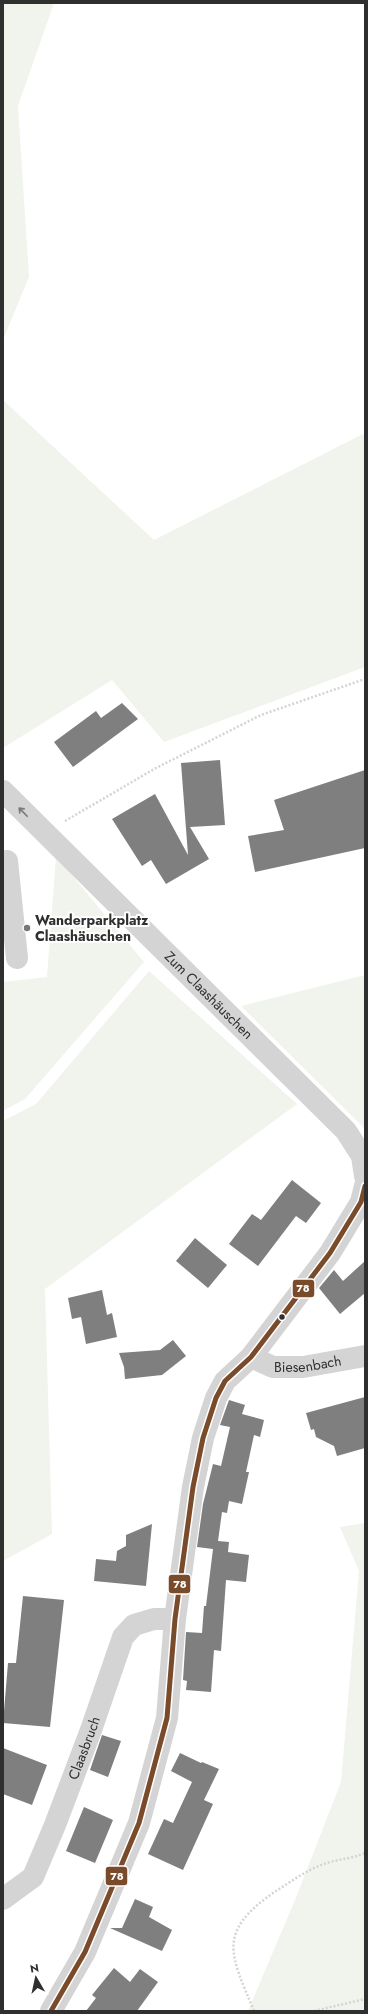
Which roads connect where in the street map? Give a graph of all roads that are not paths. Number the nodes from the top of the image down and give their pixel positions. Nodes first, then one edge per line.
1 (3, 791) edge
2 (7, 861) dead end
3 (17, 958) dead end
4 (365, 1176) edge
5 (365, 1186) edge
6 (365, 1356) edge
7 (251, 1357) junction
8 (175, 1619) junction
9 (3, 1900) edge
10 (51, 2011) edge

4 -> 1 street, Zum Claashäuschen
2 - 3 street
5 - 7 street
6 - 7 street, Biesenbach
7 - 8 street
8 - 9 street, Claasbruch
8 - 10 street

